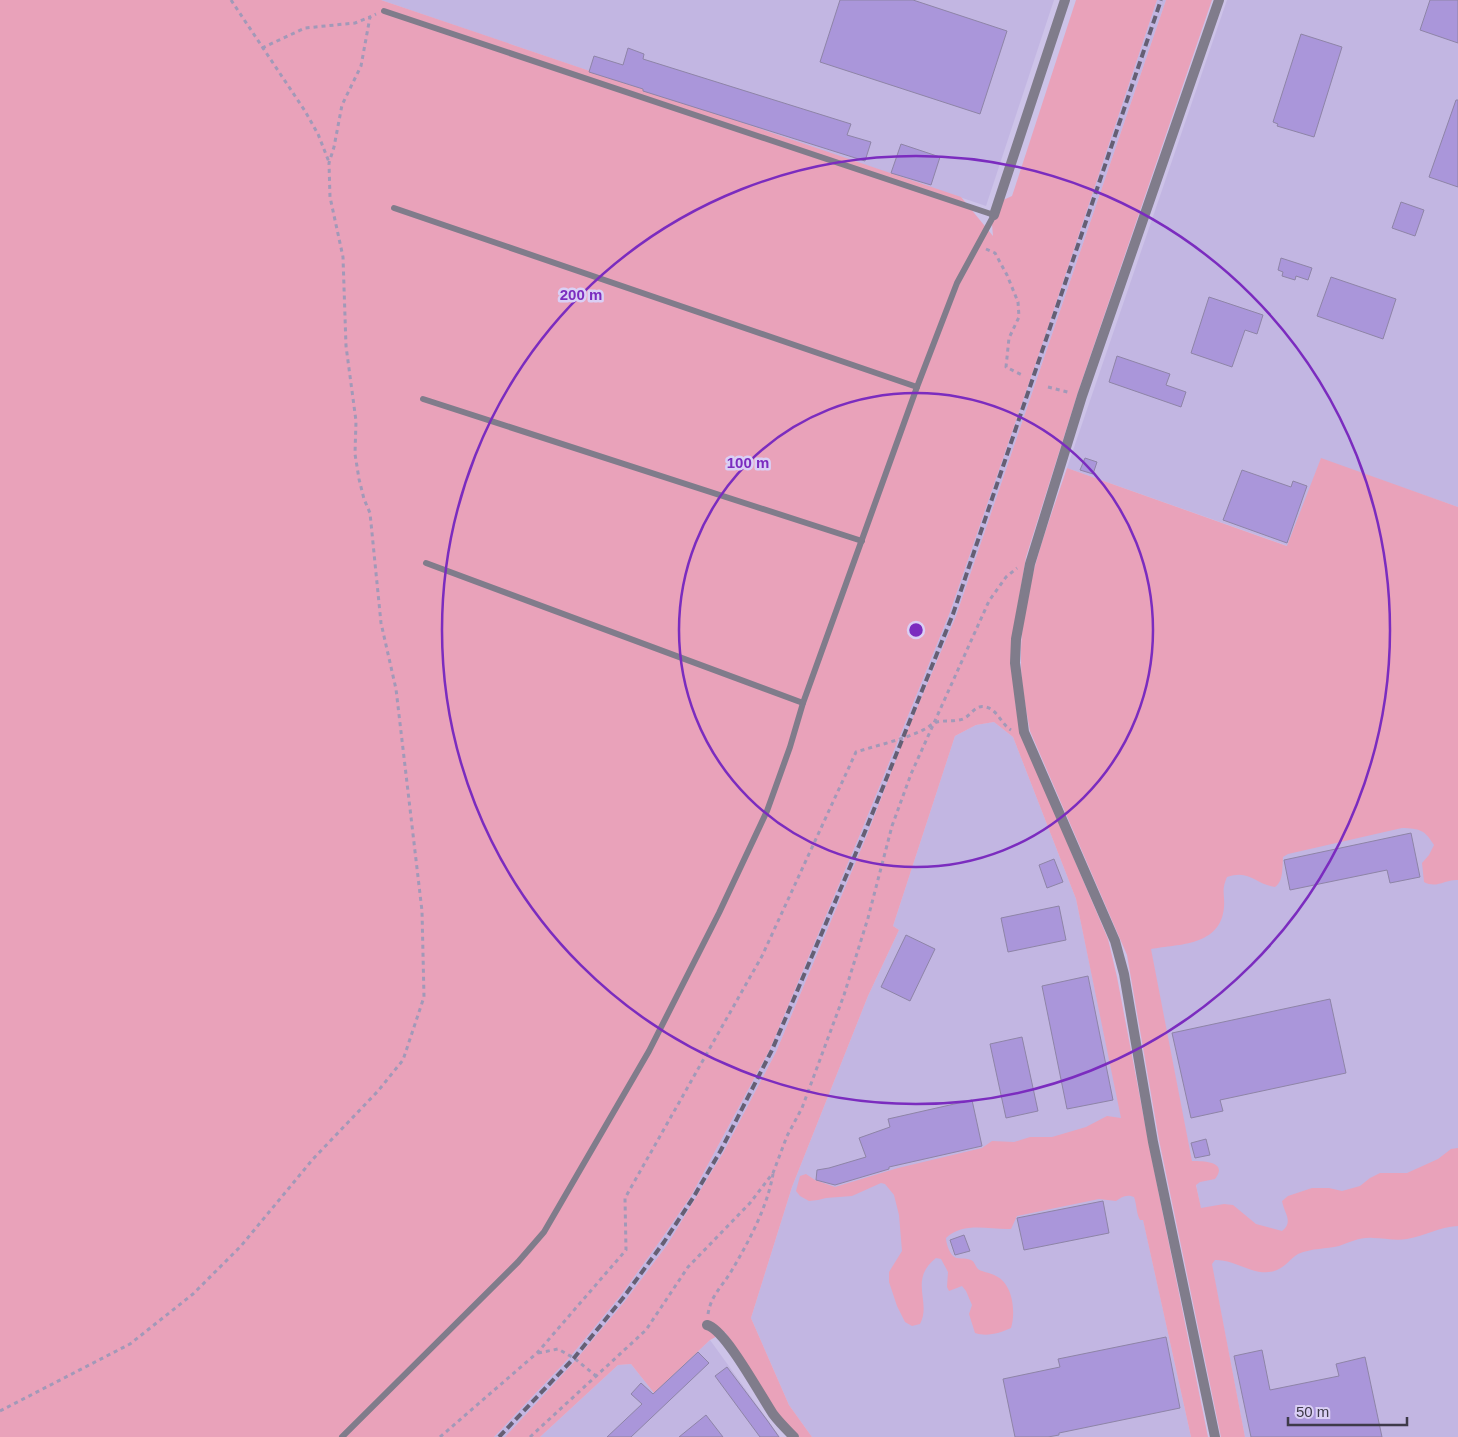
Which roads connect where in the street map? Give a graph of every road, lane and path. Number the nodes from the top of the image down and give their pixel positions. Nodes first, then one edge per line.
1 (231, 0) edge
2 (1065, 0) edge
3 (1219, 0) edge
4 (384, 11) joint
5 (370, 17) junction
6 (262, 48) junction
7 (329, 163) junction
8 (394, 208) dead end
9 (994, 215) junction
10 (978, 245) junction
11 (1022, 375) dead end
12 (1048, 387) dead end
13 (918, 388) junction
14 (1082, 396) junction
15 (423, 398) dead end
16 (862, 541) junction
17 (426, 563) dead end
18 (1030, 564) junction
19 (803, 703) junction
20 (933, 724) junction
21 (1024, 732) junction
22 (773, 1173) junction
23 (707, 1325) joint
24 (537, 1353) junction
25 (596, 1376) junction
26 (0, 1411) edge
27 (342, 1437) edge
28 (440, 1437) edge
29 (530, 1437) edge
30 (794, 1437) edge
31 (1214, 1437) edge

1 - 6 path
2 - 9 street
3 - 14 street
4 - 5 path
4 - 9 lane
5 - 6 path
5 - 7 path
6 - 7 path
7 - 26 path
8 - 13 lane
9 - 10 lane
10 - 11 path
10 - 13 lane
12 - 14 path
13 - 16 lane
14 - 18 street
15 - 16 lane
16 - 19 lane
17 - 19 lane
18 - 20 path
18 - 21 street
19 - 27 lane
20 - 21 path
20 - 22 path
20 - 24 path
21 - 31 street
22 - 23 path
22 - 25 path
23 - 30 street
24 - 25 path
24 - 28 path
25 - 29 path

